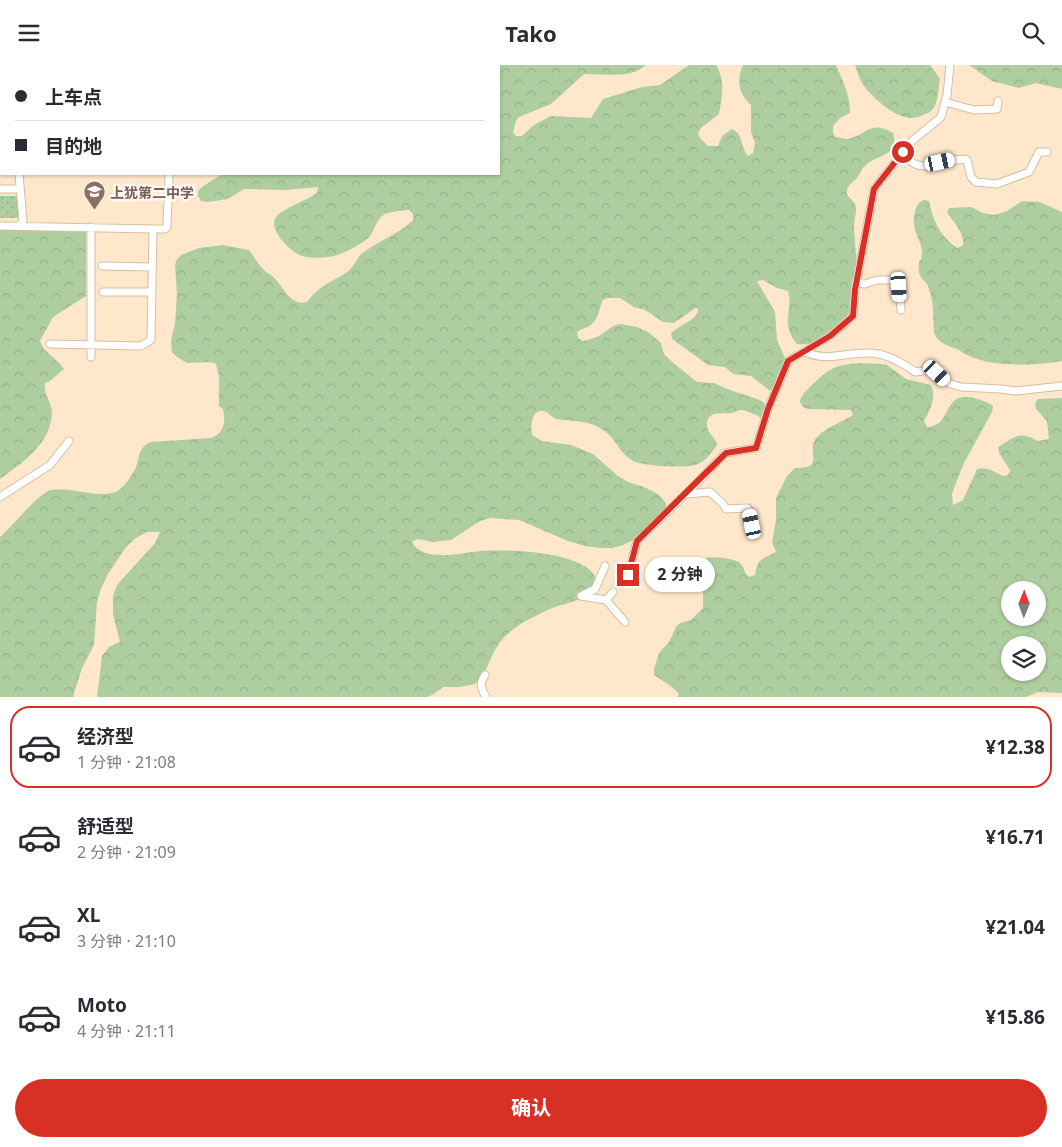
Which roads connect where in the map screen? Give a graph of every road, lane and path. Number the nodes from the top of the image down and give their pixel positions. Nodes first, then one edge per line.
1 (950, 65) edge
2 (945, 101) junction
3 (998, 101) dead end
4 (903, 152) junction
5 (1047, 152) dead end
6 (19, 175) edge
7 (169, 175) edge
8 (0, 189) edge
9 (20, 189) junction
10 (0, 226) edge
11 (19, 226) junction
12 (91, 227) junction
13 (153, 229) junction
14 (102, 266) dead end
15 (152, 267) junction
16 (856, 283) junction
17 (103, 292) dead end
18 (152, 293) junction
19 (901, 310) dead end
20 (50, 343) dead end
21 (91, 345) junction
22 (804, 351) junction
23 (91, 357) dead end
24 (1062, 386) edge
25 (69, 441) dead end
26 (686, 494) junction
27 (0, 497) edge
28 (752, 524) dead end
29 (605, 566) dead end
30 (628, 575) dead end
31 (613, 592) dead end
32 (606, 600) junction
33 (625, 622) dead end
34 (485, 675) dead end
35 (486, 697) edge

1 - 2 street
2 - 3 street
2 - 4 street
4 - 5 street
4 - 16 street
6 - 9 street
7 - 13 street
8 - 9 street
9 - 11 street
10 - 11 street
11 - 12 street
12 - 13 street
12 - 21 street
13 - 15 street
14 - 15 street
15 - 18 street
16 - 19 street
16 - 22 street
17 - 18 street
18 - 21 street
20 - 21 street
21 - 23 street
22 - 24 street
22 - 26 street
25 - 27 street
26 - 28 street
26 - 30 street
29 - 32 street
31 - 32 street
32 - 33 street
34 - 35 street

